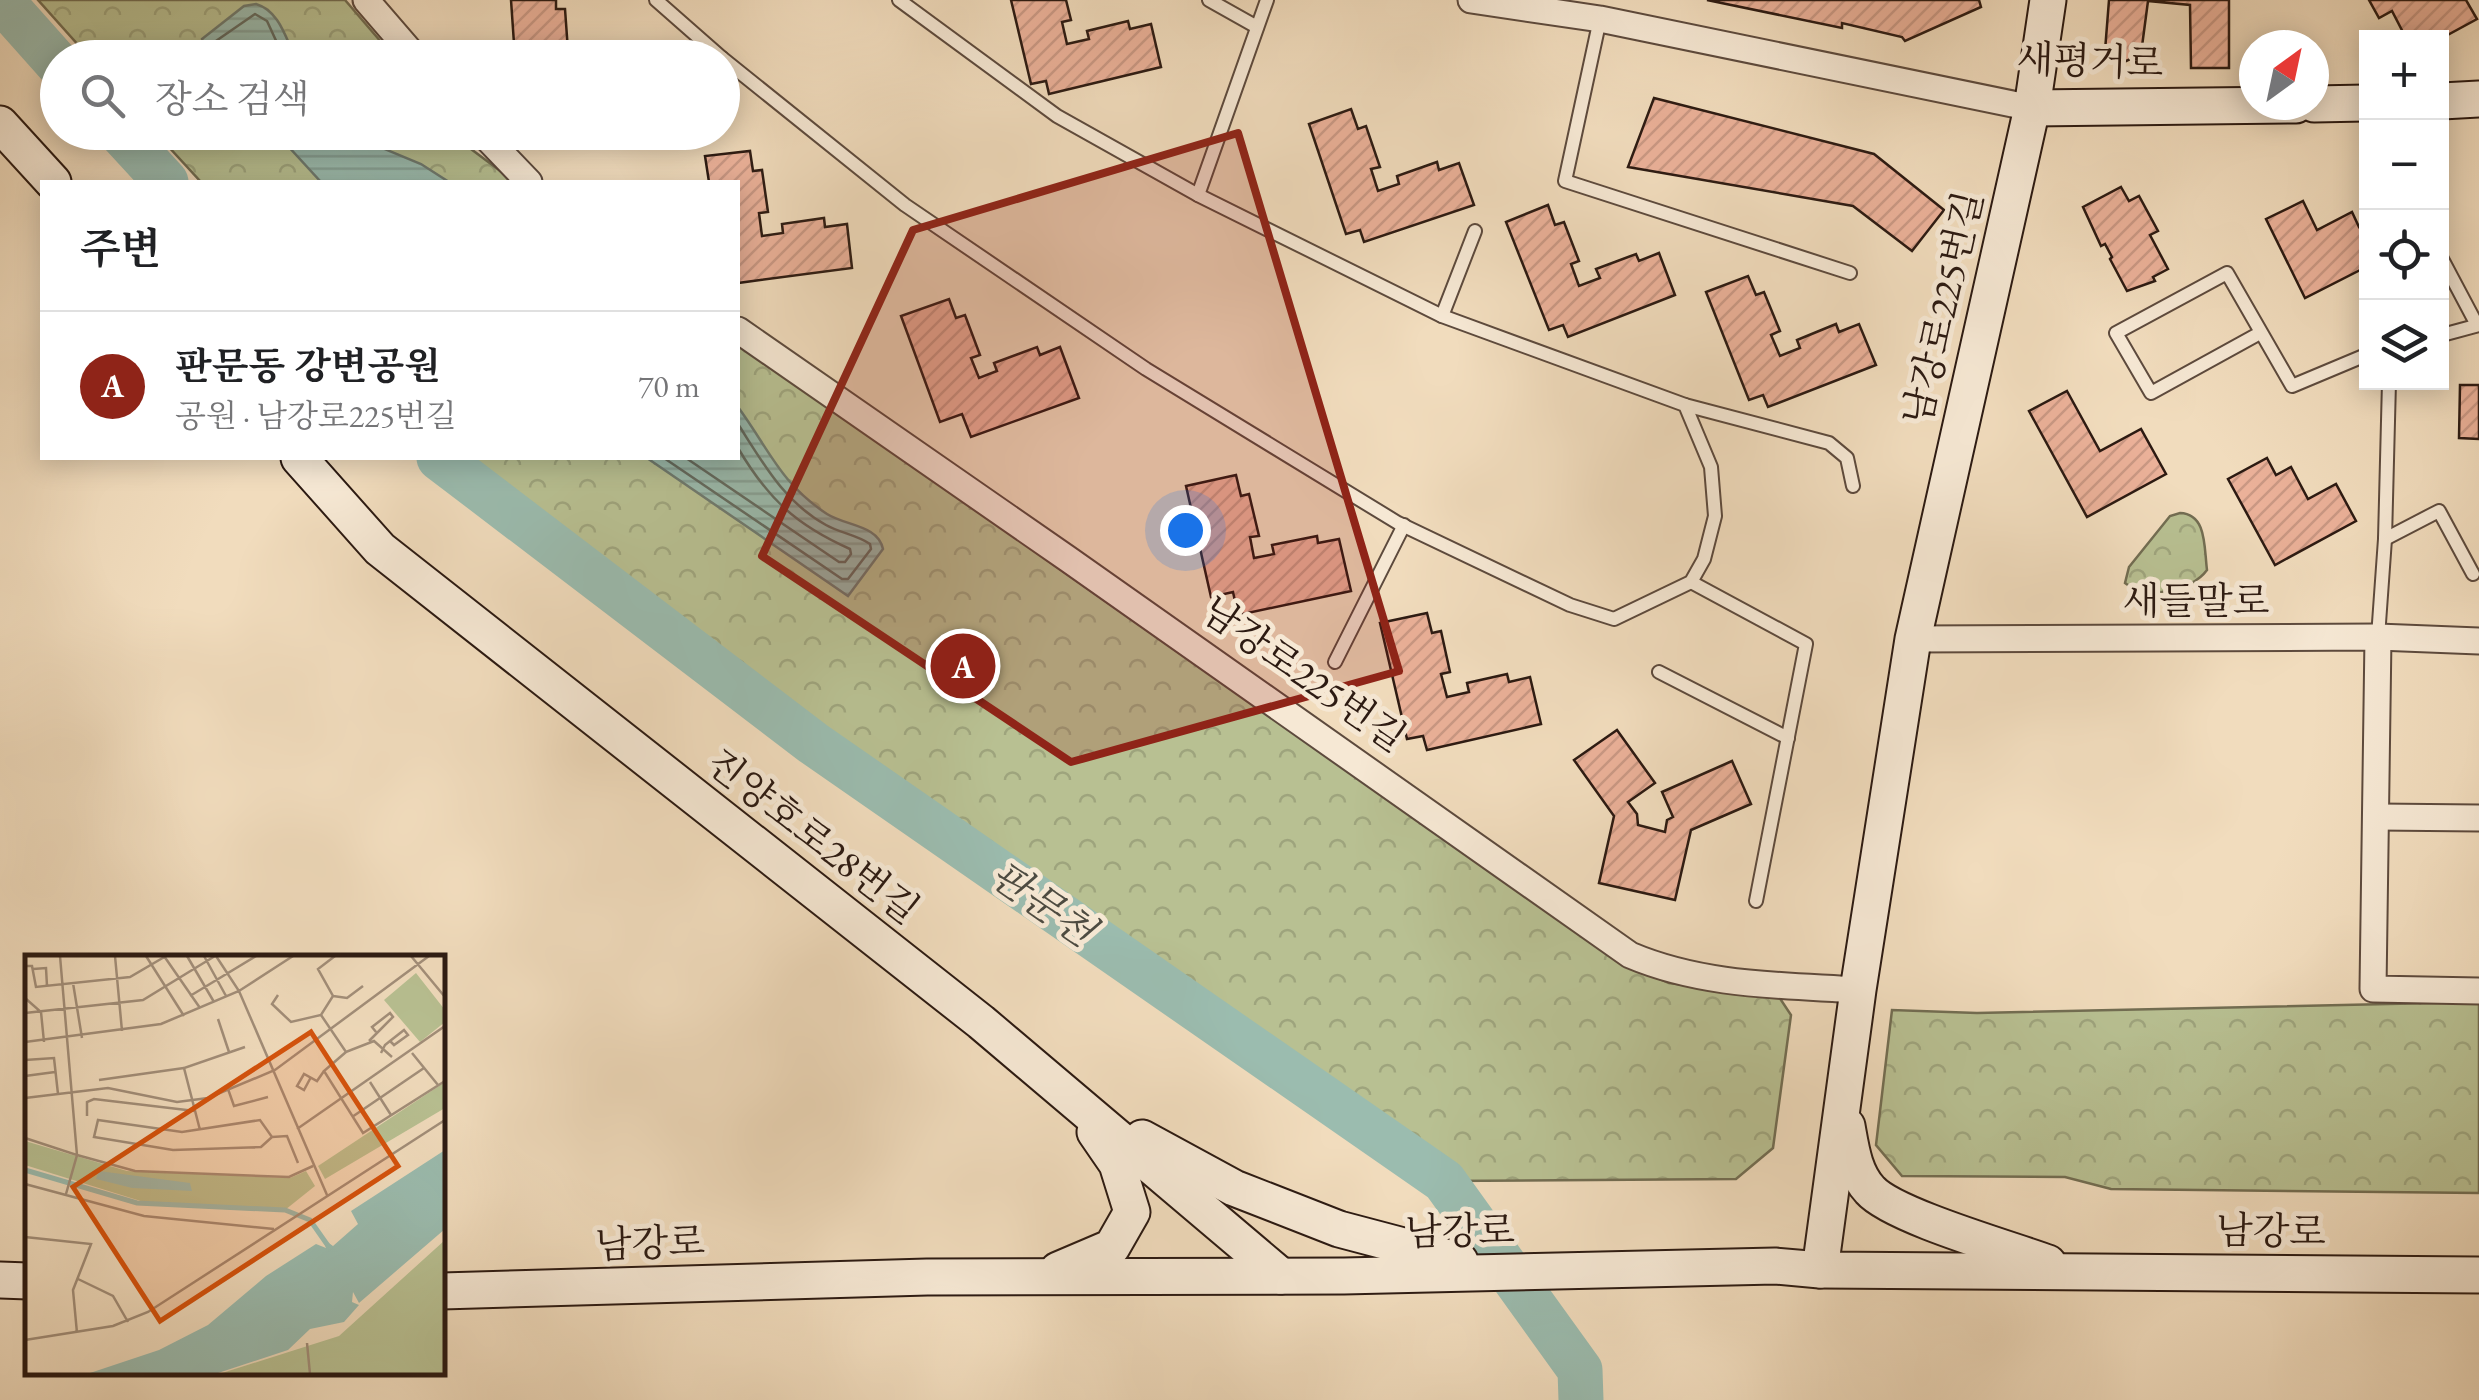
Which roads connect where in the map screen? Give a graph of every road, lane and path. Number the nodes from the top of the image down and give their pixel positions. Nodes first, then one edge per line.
1 (366, 0) edge
2 (656, 0) edge
3 (899, 0) edge
4 (1209, 0) edge
5 (1267, 0) edge
6 (1471, 0) edge
7 (2048, 0) edge
8 (918, 6) edge
9 (1600, 20) junction
10 (1257, 27) junction
11 (400, 40) edge
12 (702, 40) edge
13 (740, 72) edge
14 (2449, 100) edge
15 (2479, 100) edge
16 (2359, 103) edge
17 (2329, 104) edge
18 (2239, 106) edge
19 (2032, 108) junction
20 (0, 124) edge
21 (498, 150) edge
22 (50, 180) edge
23 (527, 180) edge
24 (1198, 194) junction
25 (1475, 230) dead end
26 (2449, 271) edge
27 (1850, 273) dead end
28 (1442, 316) junction
29 (2478, 325) edge
30 (740, 331) edge
31 (2449, 332) edge
32 (2260, 333) junction
33 (2359, 357) edge
34 (2388, 390) edge
35 (1685, 405) junction
36 (301, 460) edge
37 (1853, 486) dead end
38 (1404, 525) junction
39 (2385, 539) junction
40 (2472, 574) dead end
41 (1691, 582) junction
42 (2378, 638) junction
43 (1913, 639) junction
44 (2479, 641) edge
45 (1335, 662) dead end
46 (1659, 672) dead end
47 (1788, 738) junction
48 (2378, 817) junction
49 (2479, 818) edge
50 (1756, 900) dead end
51 (1858, 990) junction
52 (2479, 991) edge
53 (1842, 1100) junction
54 (1075, 1102) junction
55 (1820, 1270) junction
56 (1499, 1272) junction
57 (2072, 1272) junction
58 (1044, 1276) junction
59 (1282, 1276) junction
60 (2479, 1276) edge
61 (0, 1280) edge
62 (25, 1281) edge
63 (445, 1291) edge

1 - 11 street
2 - 12 lane
3 - 8 lane
4 - 10 lane
5 - 10 lane
6 - 9 street, 새평거로
7 - 19 street, 남강로225번길
8 - 24 lane
9 - 19 street, 새평거로
9 - 27 lane
10 - 24 lane
13 - 38 lane
14 - 15 street
16 - 17 street
18 - 19 street, 새평거로
19 - 43 street, 남강로225번길
20 - 22 street
21 - 23 street
24 - 28 lane
25 - 28 lane
26 - 29 lane
28 - 35 lane
29 - 31 lane
30 - 51 street, 남강로225번길
32 - 32 lane
32 - 33 lane
34 - 39 lane
35 - 37 lane
35 - 41 lane
36 - 54 street, 진양호로28번길
38 - 41 lane
38 - 45 lane
39 - 40 lane
39 - 42 lane
41 - 47 lane
42 - 43 street, 새들말로
42 - 44 street, 새들말로
42 - 48 street
43 - 51 street, 남강로225번길
46 - 47 lane
47 - 50 lane
48 - 49 street
48 - 52 street
51 - 53 street, 남강로225번길
53 - 55 street, 남강로225번길
53 - 57 street
54 - 56 street
54 - 58 street
54 - 59 street, 진양호로28번길
55 - 56 street, 남강로
55 - 57 street, 남강로
56 - 59 street, 남강로
57 - 60 street, 남강로
58 - 59 street, 남강로
58 - 63 street, 남강로
61 - 62 street

